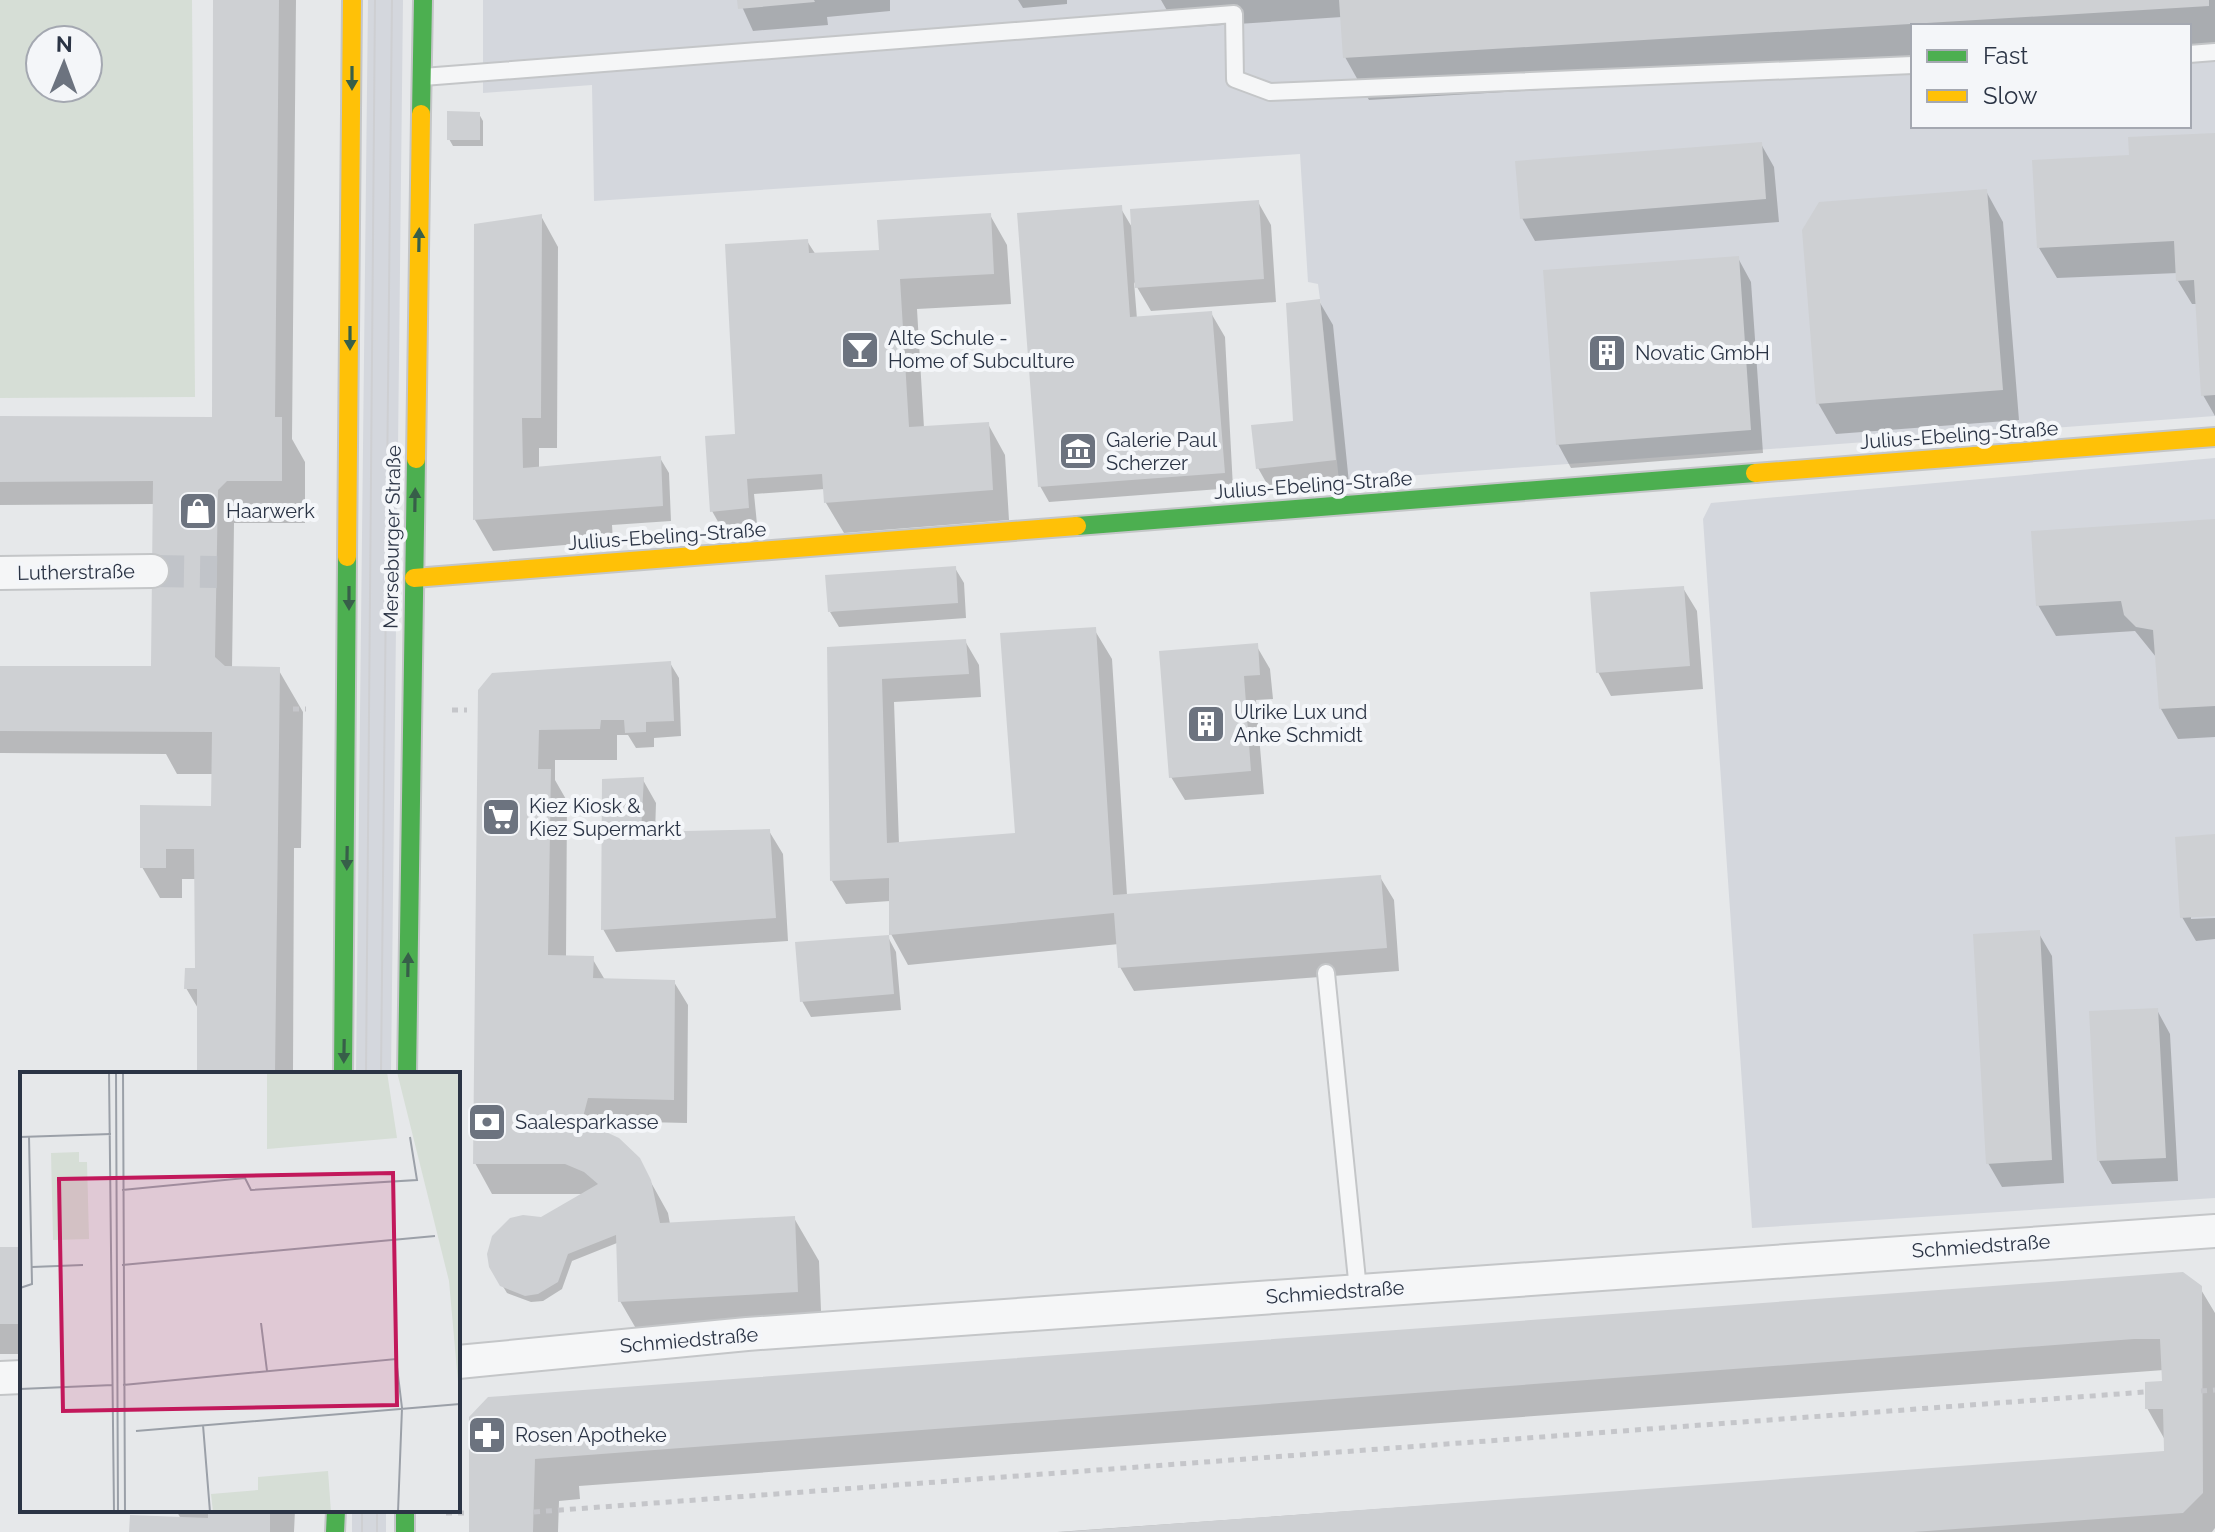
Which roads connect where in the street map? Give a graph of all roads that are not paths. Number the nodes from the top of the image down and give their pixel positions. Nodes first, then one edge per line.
1 (352, 0) edge
2 (423, 0) edge
3 (2215, 52) edge
4 (2191, 54) edge
5 (1911, 65) edge
6 (421, 77) junction
7 (2215, 437) edge
8 (152, 571) tunnel mouth
9 (0, 573) edge
10 (414, 578) junction
11 (1326, 973) dead end
12 (343, 1072) edge
13 (407, 1072) edge
14 (2214, 1230) edge
15 (1358, 1290) junction
16 (460, 1362) edge
17 (20, 1377) edge
18 (0, 1378) edge
19 (336, 1512) edge
20 (335, 1532) edge

1 -> 12 main road, Merseburger Straße
2 - 6 main road, Merseburger Straße
3 - 4 lane
5 - 6 lane
10 -> 6 main road, Merseburger Straße
7 - 10 main road, Julius-Ebeling-Straße
8 - 9 street, Lutherstraße
13 -> 10 main road, Merseburger Straße
11 - 15 lane
14 - 15 street, Schmiedstraße
15 - 16 street, Schmiedstraße
17 - 18 street
19 - 20 main road

